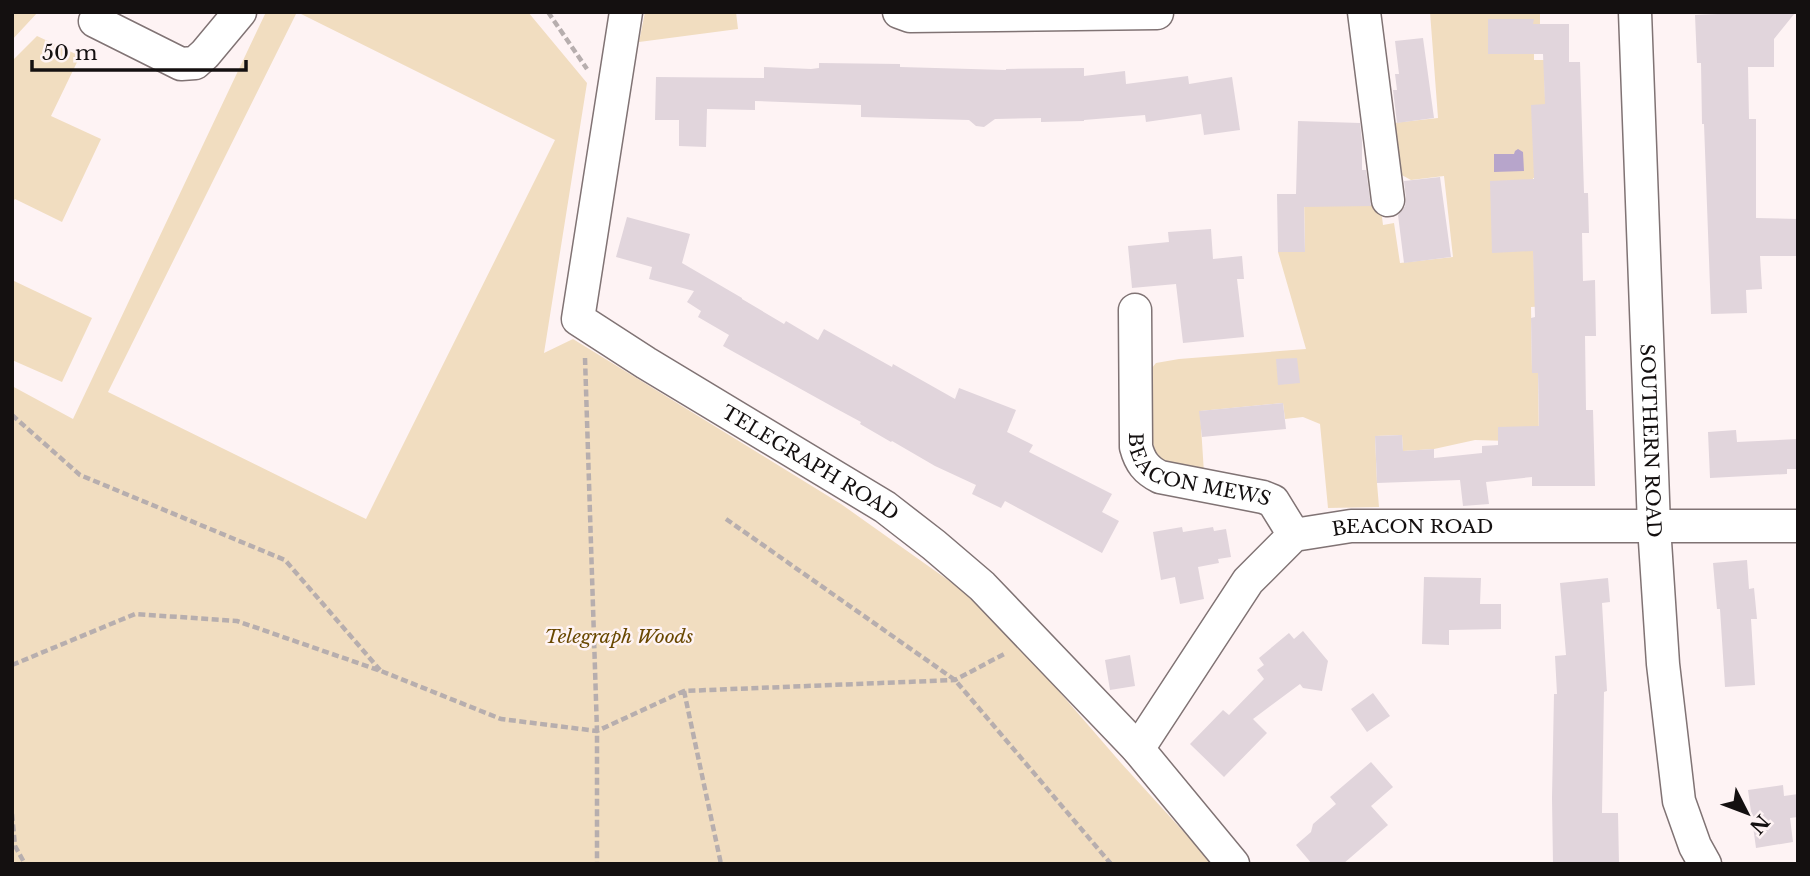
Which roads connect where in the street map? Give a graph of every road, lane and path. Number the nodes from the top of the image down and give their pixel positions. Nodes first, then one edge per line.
1 (240, 12) edge
2 (548, 12) edge
3 (626, 12) edge
4 (1364, 12) edge
5 (1635, 12) edge
6 (906, 13) edge
7 (1157, 13) edge
8 (95, 21) dead end
9 (609, 118) junction
10 (1388, 200) dead end
11 (1135, 310) dead end
12 (578, 319) junction
13 (12, 415) edge
14 (726, 519) dead end
15 (1654, 526) junction
16 (1798, 526) edge
17 (1294, 535) junction
18 (1036, 641) junction
19 (12, 665) edge
20 (381, 671) junction
21 (956, 680) junction
22 (684, 691) junction
23 (597, 731) junction
24 (1138, 749) junction
25 (12, 814) edge
26 (25, 864) edge
27 (597, 864) edge
28 (721, 864) edge
29 (1111, 864) edge
30 (1233, 864) edge
31 (1705, 864) edge

1 - 8 street
2 - 9 path
3 - 9 street
4 - 10 street
5 - 15 street, SOUTHERN ROAD
6 - 7 street
9 - 12 street
11 - 17 street, BEACON MEWS
12 - 18 street, TELEGRAPH ROAD
12 - 23 path
13 - 20 path
14 - 21 path
15 - 16 street, BEACON ROAD
15 - 17 street, BEACON ROAD
15 - 31 street, SOUTHERN ROAD
17 - 24 street
18 - 21 path
18 - 24 street, TELEGRAPH ROAD
19 - 20 path
20 - 23 path
21 - 22 path
21 - 29 path
22 - 23 path
22 - 28 path
23 - 27 path
24 - 30 street, TELEGRAPH ROAD
25 - 26 path

